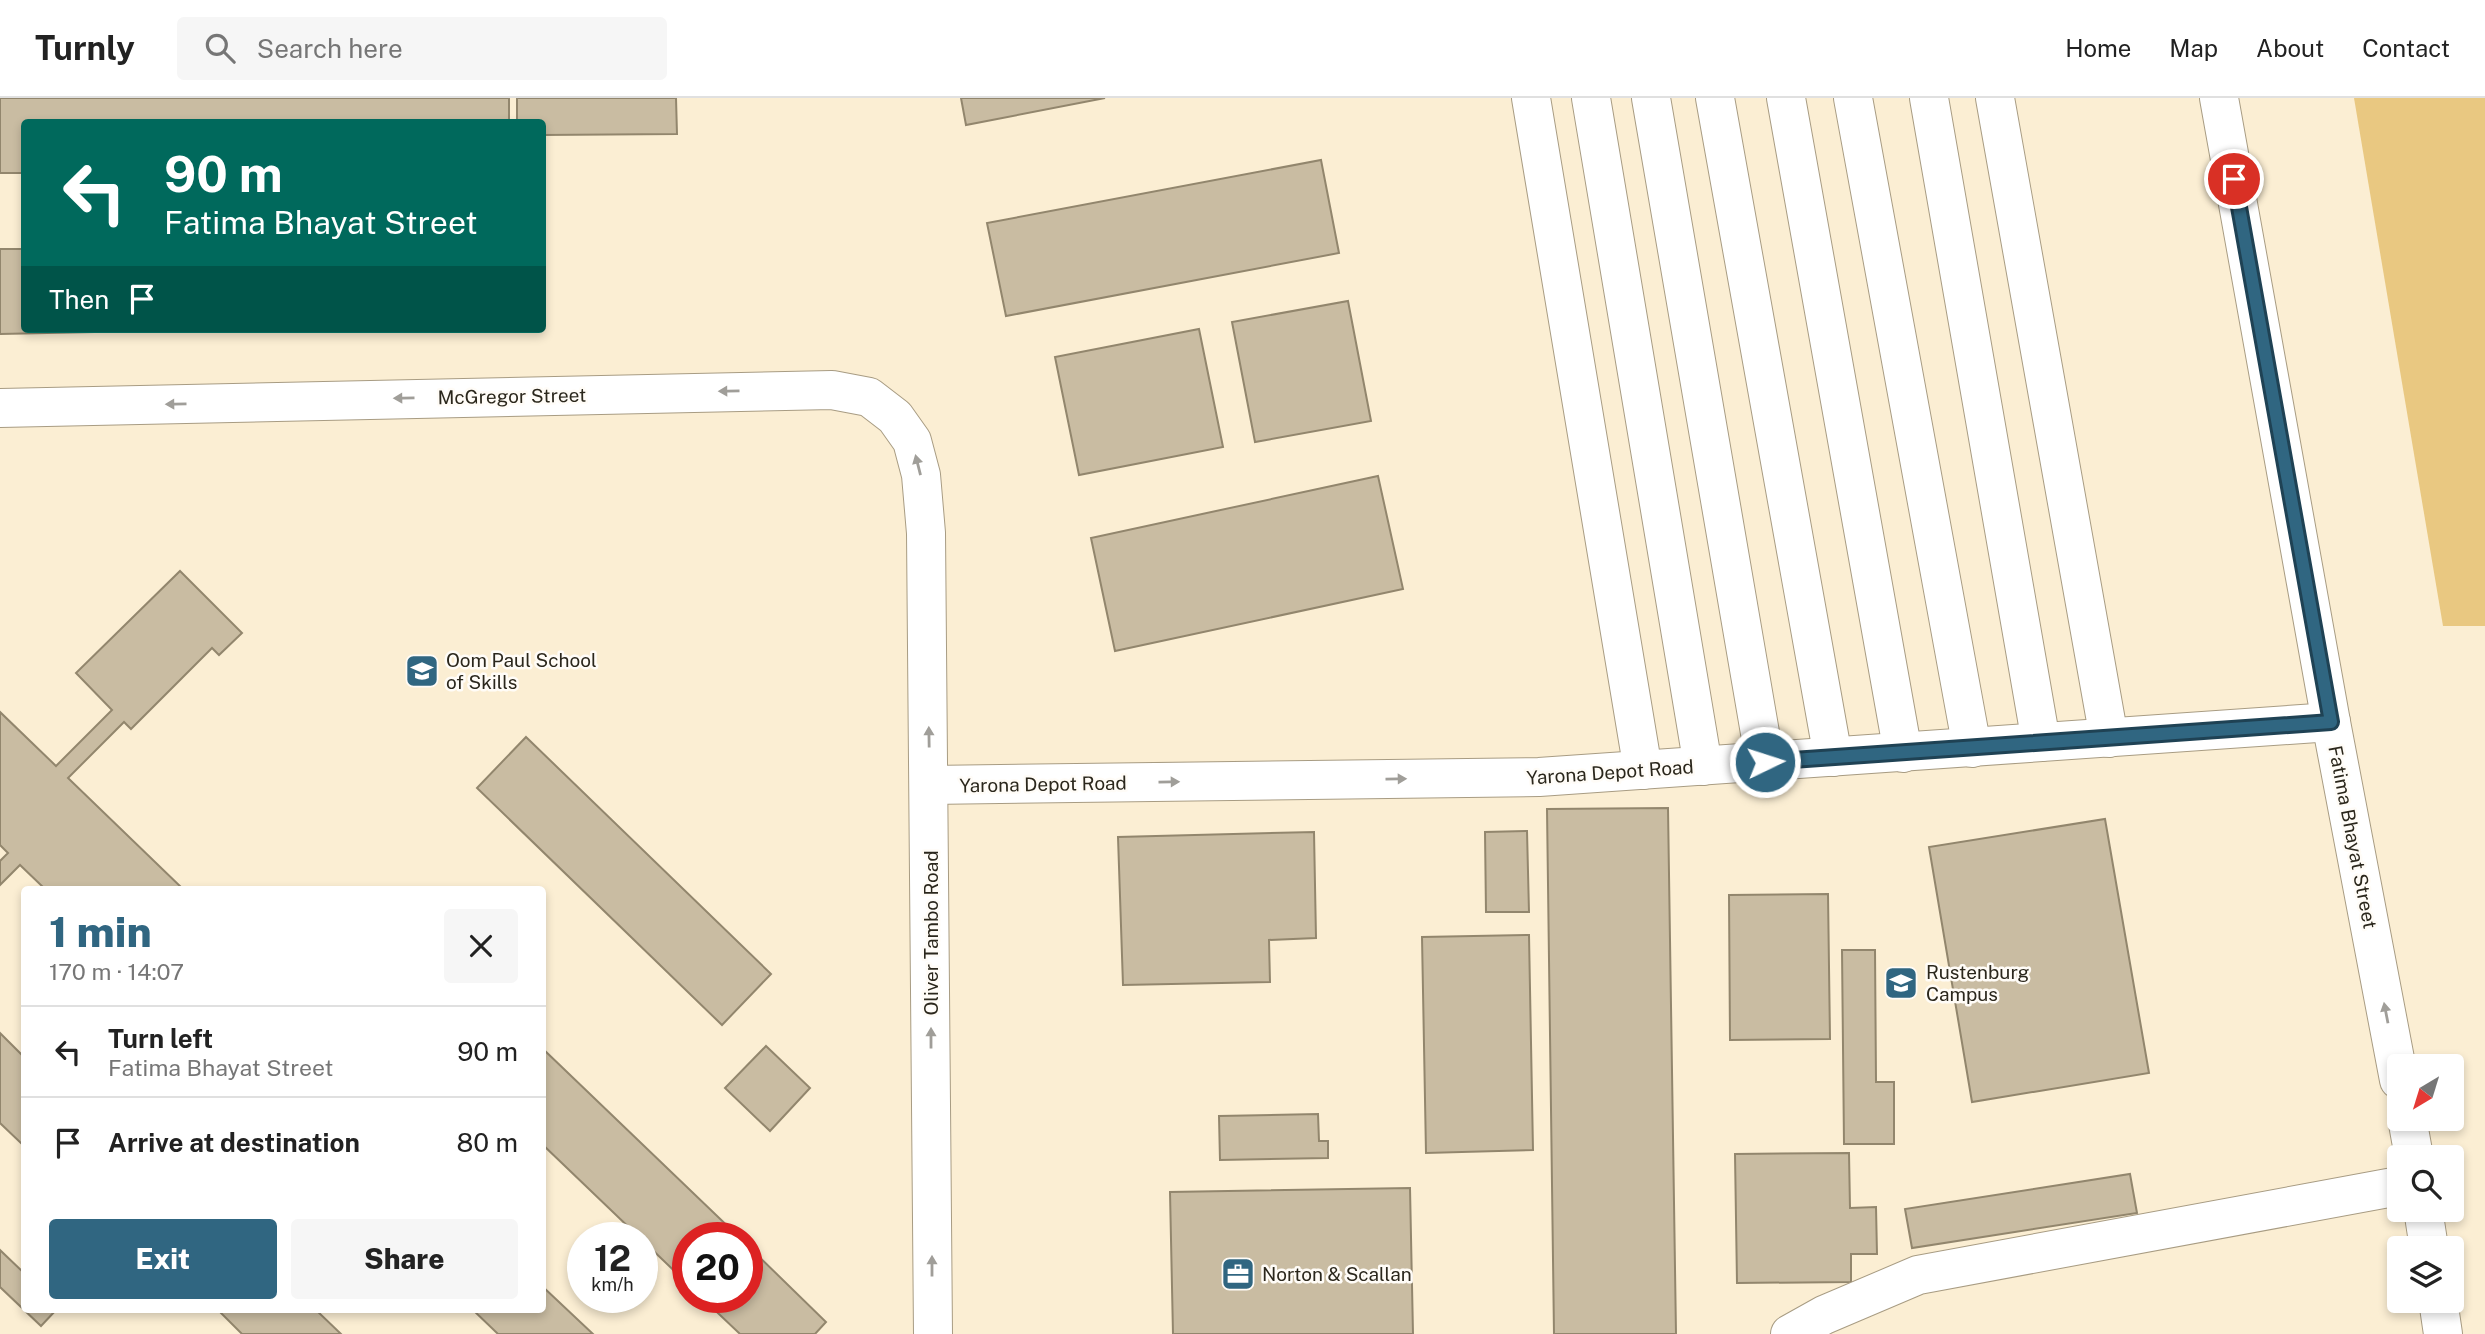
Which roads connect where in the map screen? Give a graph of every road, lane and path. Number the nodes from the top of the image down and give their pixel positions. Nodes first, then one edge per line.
1 (1531, 98) edge
2 (1591, 98) edge
3 (1651, 98) edge
4 (1715, 98) edge
5 (1786, 98) edge
6 (1853, 98) edge
7 (1929, 98) edge
8 (1995, 98) edge
9 (2219, 98) edge
10 (0, 408) edge
11 (926, 533) joint
12 (2331, 722) junction
13 (2109, 738) junction
14 (2041, 741) junction
15 (1972, 748) junction
16 (1903, 753) junction
17 (1833, 757) junction
18 (1765, 762) junction
19 (1703, 766) junction
20 (1643, 770) junction
21 (929, 785) junction
22 (2394, 1054) edge
23 (2387, 1188) edge
24 (2440, 1313) edge
25 (933, 1334) edge
26 (1790, 1334) edge
27 (2443, 1334) edge

1 - 20 street
2 - 19 street
3 - 18 street
4 - 17 street
5 - 16 street
6 - 15 street
7 - 14 street
8 - 13 street
9 - 12 street, Fatima Bhayat Street
11 -> 10 street, McGregor Street
21 -> 11 street, Oliver Tambo Road
12 - 13 street, Yarona Depot Road
22 -> 12 street, Fatima Bhayat Street
13 - 14 street, Yarona Depot Road
14 - 15 street, Yarona Depot Road
15 - 16 street, Yarona Depot Road
16 - 17 street, Yarona Depot Road
17 - 18 street, Yarona Depot Road
18 - 19 street, Yarona Depot Road
19 - 20 street, Yarona Depot Road
21 -> 20 street, Yarona Depot Road
25 -> 21 street, Oliver Tambo Road
23 - 26 street
24 - 27 street

